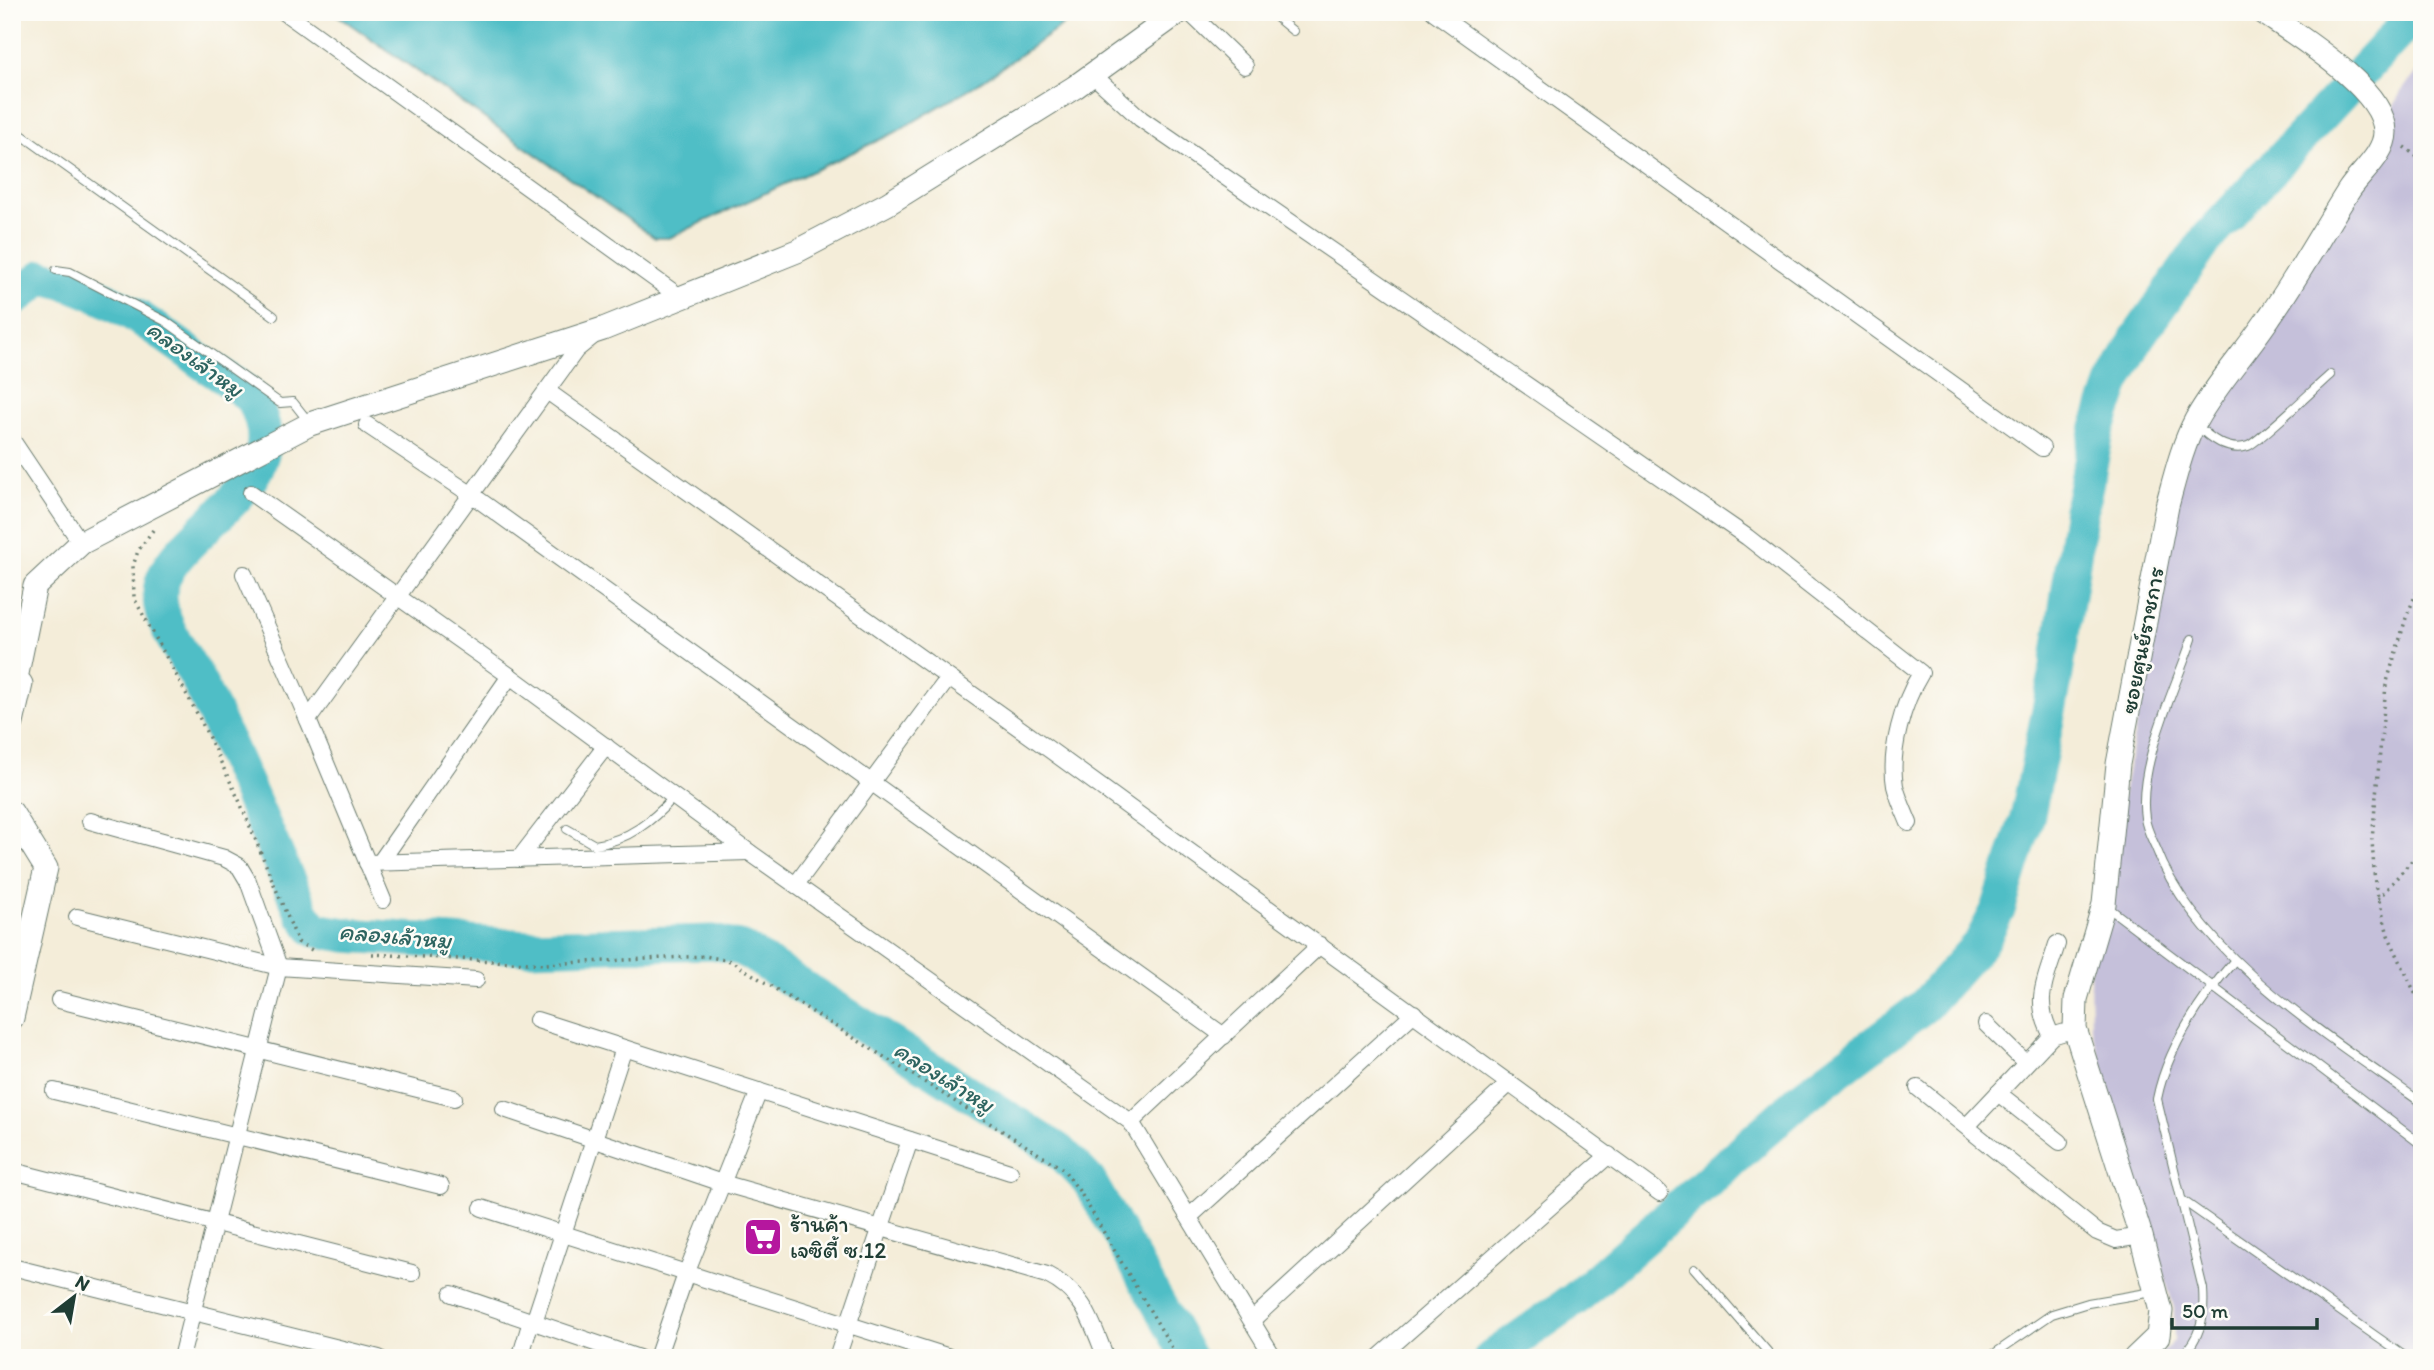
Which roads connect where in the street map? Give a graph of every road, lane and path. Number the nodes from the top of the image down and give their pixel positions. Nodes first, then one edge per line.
1 (284, 12) edge
2 (1179, 12) edge
3 (1189, 12) edge
4 (1270, 12) edge
5 (1434, 12) edge
6 (2263, 12) edge
7 (1293, 31) dead end
8 (1245, 66) dead end
9 (1092, 74) junction
10 (12, 128) edge
11 (56, 270) dead end
12 (680, 297) junction
13 (274, 316) dead end
14 (603, 329) junction
15 (2330, 375) dead end
16 (547, 391) junction
17 (2195, 422) junction
18 (366, 425) dead end
19 (304, 427) junction
20 (12, 440) edge
21 (2042, 448) dead end
22 (251, 493) dead end
23 (472, 495) junction
24 (156, 525) dead end
25 (81, 543) junction
26 (244, 574) dead end
27 (2422, 579) edge
28 (398, 596) junction
29 (2192, 639) dead end
30 (510, 676) junction
31 (947, 680) junction
32 (12, 698) edge
33 (308, 720) junction
34 (12, 723) edge
35 (606, 746) junction
36 (872, 781) junction
37 (674, 797) junction
38 (12, 813) edge
39 (90, 821) dead end
40 (1909, 823) dead end
41 (567, 829) dead end
42 (2422, 849) edge
43 (749, 852) junction
44 (519, 859) junction
45 (374, 862) junction
46 (797, 883) junction
47 (2378, 899) junction
48 (383, 900) dead end
49 (2104, 904) junction
50 (77, 917) dead end
51 (2057, 944) dead end
52 (1320, 945) junction
53 (320, 952) dead end
54 (371, 954) dead end
55 (2234, 961) junction
56 (279, 967) junction
57 (476, 980) dead end
58 (2211, 987) junction
59 (59, 1000) dead end
60 (2422, 1000) edge
61 (1413, 1013) junction
62 (12, 1018) edge
63 (537, 1020) dead end
64 (1986, 1024) dead end
65 (2075, 1029) junction
66 (1224, 1035) junction
67 (2052, 1036) junction
68 (258, 1048) junction
69 (624, 1048) junction
70 (2026, 1063) junction
71 (1510, 1083) junction
72 (1918, 1088) dead end
73 (54, 1091) dead end
74 (759, 1091) junction
75 (1998, 1093) junction
76 (454, 1098) dead end
77 (2422, 1103) edge
78 (504, 1110) dead end
79 (1131, 1122) junction
80 (1967, 1126) junction
81 (237, 1135) junction
82 (592, 1139) junction
83 (910, 1140) junction
84 (2060, 1142) dead end
85 (2422, 1145) edge
86 (1609, 1155) junction
87 (1010, 1172) dead end
88 (21, 1173) dead end
89 (722, 1183) junction
90 (441, 1186) dead end
91 (1660, 1193) dead end
92 (2182, 1200) junction
93 (482, 1208) dead end
94 (1189, 1217) junction
95 (214, 1225) junction
96 (880, 1228) junction
97 (563, 1234) junction
98 (2141, 1237) junction
99 (12, 1267) edge
100 (1695, 1268) dead end
101 (412, 1273) dead end
102 (686, 1274) junction
103 (2156, 1291) junction
104 (452, 1294) dead end
105 (193, 1310) junction
106 (1252, 1320) junction
107 (533, 1322) junction
108 (848, 1325) junction
109 (181, 1358) edge
110 (379, 1358) edge
111 (520, 1358) edge
112 (639, 1358) edge
113 (657, 1358) edge
114 (837, 1358) edge
115 (953, 1358) edge
116 (1106, 1358) edge
117 (1178, 1358) edge
118 (1274, 1358) edge
119 (1378, 1358) edge
120 (1773, 1358) edge
121 (1988, 1358) edge
122 (2135, 1358) edge
123 (2180, 1358) edge
124 (2407, 1358) edge

1 - 12 street
2 - 9 street
3 - 8 street
4 - 7 lane
5 - 21 street
6 - 17 street, ซอยศูนย์ราชการ
9 - 12 street
9 - 40 street
10 - 13 lane
11 - 19 lane
12 - 14 street
14 - 16 street
14 - 19 street
15 - 17 lane
16 - 23 street
16 - 31 street
17 - 49 street, ซอยศูนย์ราชการ
18 - 23 street
19 - 25 street
20 - 25 street
22 - 28 street
23 - 28 street
23 - 36 street
24 - 53 path
25 - 32 street
25 - 34 street
26 - 33 street
27 - 47 path
28 - 30 street
28 - 33 street
29 - 55 lane
30 - 35 street
30 - 45 street
31 - 36 street
31 - 52 street
33 - 45 street
35 - 37 street
35 - 44 street
36 - 46 street
36 - 66 street
37 - 41 lane
37 - 43 street
38 - 62 street
39 - 56 street
42 - 47 path
43 - 44 street
43 - 46 street
44 - 45 street
45 - 48 street
46 - 79 street
47 - 60 path
49 - 58 lane
49 - 65 street, ซอยศูนย์ราชการ
50 - 56 street
51 - 67 street
52 - 61 street
52 - 66 street
54 - 117 path
55 - 58 lane
55 - 77 lane
56 - 57 street
56 - 68 street
58 - 85 lane
58 - 92 lane
59 - 68 street
61 - 71 street
61 - 94 street
63 - 69 street
64 - 70 street
65 - 67 street
65 - 98 street, ซอยศูนย์ราชการ
66 - 79 street
67 - 70 street
68 - 76 street
68 - 81 street
69 - 74 street
69 - 82 street
70 - 75 street
71 - 86 street
71 - 106 street
72 - 80 street
73 - 81 street
74 - 83 street
74 - 89 street
75 - 80 street
75 - 84 street
78 - 82 street
79 - 94 street
80 - 98 street
81 - 90 street
81 - 95 street
82 - 89 street
82 - 97 street
83 - 87 street
83 - 96 street
86 - 91 street
86 - 119 street
88 - 95 street
89 - 96 street
89 - 102 street
92 - 123 lane
92 - 124 lane
93 - 97 street
94 - 106 street
95 - 101 street
95 - 105 street
96 - 108 street
96 - 116 street
97 - 102 street
97 - 107 street
98 - 103 street, ซอยศูนย์ราชการ
99 - 105 street
100 - 120 lane
102 - 108 street
102 - 113 street
103 - 121 lane
103 - 122 street, ซอยศูนย์ราชการ
104 - 107 street
105 - 109 street
105 - 110 street
106 - 118 street
107 - 111 street
107 - 112 street
108 - 114 street
108 - 115 street

